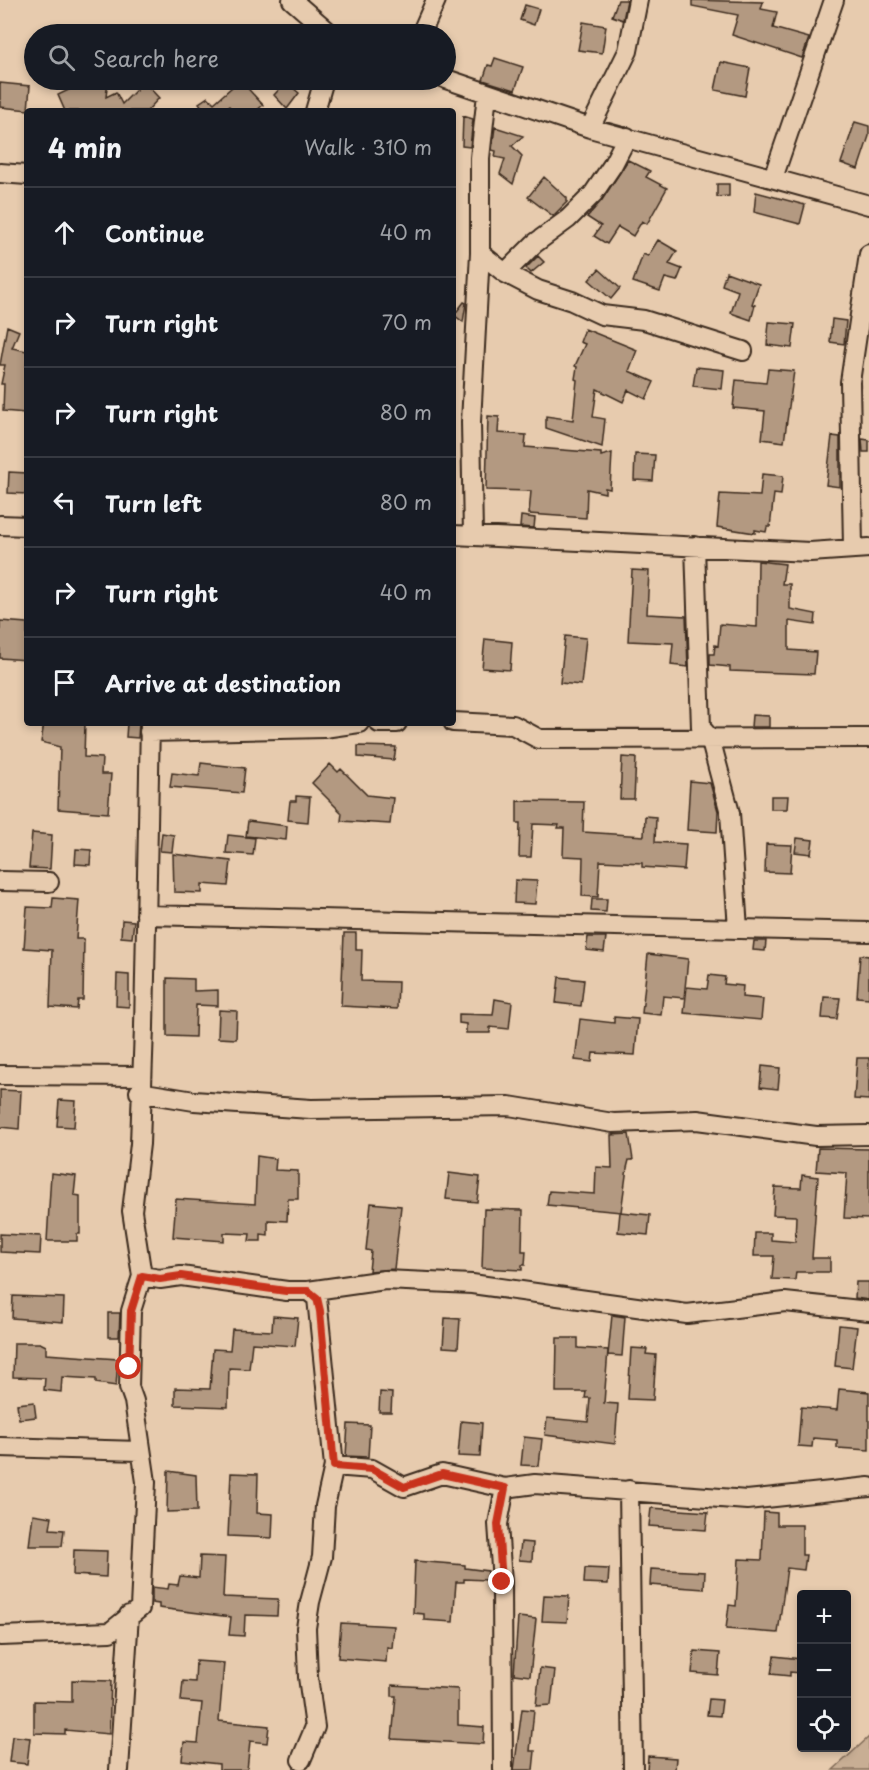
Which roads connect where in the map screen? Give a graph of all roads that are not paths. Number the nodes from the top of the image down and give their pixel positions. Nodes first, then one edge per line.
1 (292, 0) edge
2 (436, 0) edge
3 (638, 0) edge
4 (834, 0) edge
5 (320, 24) edge
6 (425, 24) edge
7 (456, 83) edge
8 (320, 90) edge
9 (487, 94) junction
10 (314, 108) edge
11 (590, 128) junction
12 (627, 136) junction
13 (0, 173) edge
14 (24, 175) edge
15 (774, 178) junction
16 (869, 205) edge
17 (480, 253) junction
18 (869, 254) edge
19 (505, 273) junction
20 (744, 351) dead end
21 (0, 525) edge
22 (24, 526) edge
23 (456, 535) edge
24 (473, 535) junction
25 (695, 546) junction
26 (861, 548) edge
27 (456, 722) edge
28 (338, 726) edge
29 (149, 728) edge
30 (710, 738) junction
31 (869, 738) edge
32 (0, 881) edge
33 (49, 882) dead end
34 (146, 915) junction
35 (738, 929) junction
36 (869, 932) edge
37 (0, 1075) edge
38 (140, 1084) junction
39 (869, 1135) edge
40 (142, 1276) junction
41 (308, 1291) junction
42 (869, 1311) edge
43 (0, 1447) edge
44 (140, 1451) junction
45 (334, 1466) junction
46 (869, 1487) edge
47 (505, 1488) junction
48 (629, 1490) junction
49 (129, 1615) junction
50 (0, 1636) edge
51 (301, 1760) dead end
52 (119, 1770) edge
53 (503, 1770) edge
54 (633, 1770) edge

1 - 5 street
2 - 6 street
3 - 11 street
4 - 15 street
7 - 9 street
8 - 10 street
9 - 11 street
9 - 17 street
11 - 12 street
12 - 15 street
12 - 19 street
13 - 14 street
15 - 16 street
17 - 19 street
17 - 24 street
18 - 26 street
19 - 20 street
21 - 22 street
23 - 24 street
24 - 25 street
25 - 26 street
25 - 30 street
27 - 30 street
28 - 29 street
29 - 34 street
30 - 31 street
30 - 35 street
32 - 33 street
34 - 35 street
34 - 38 street
35 - 36 street
37 - 38 street
38 - 39 street
38 - 40 street
40 - 41 street
40 - 44 street
41 - 42 street
41 - 45 street
43 - 44 street
44 - 49 street
45 - 47 street
45 - 51 street
46 - 48 street
47 - 48 street
47 - 53 street
48 - 54 street
49 - 50 street
49 - 52 street

